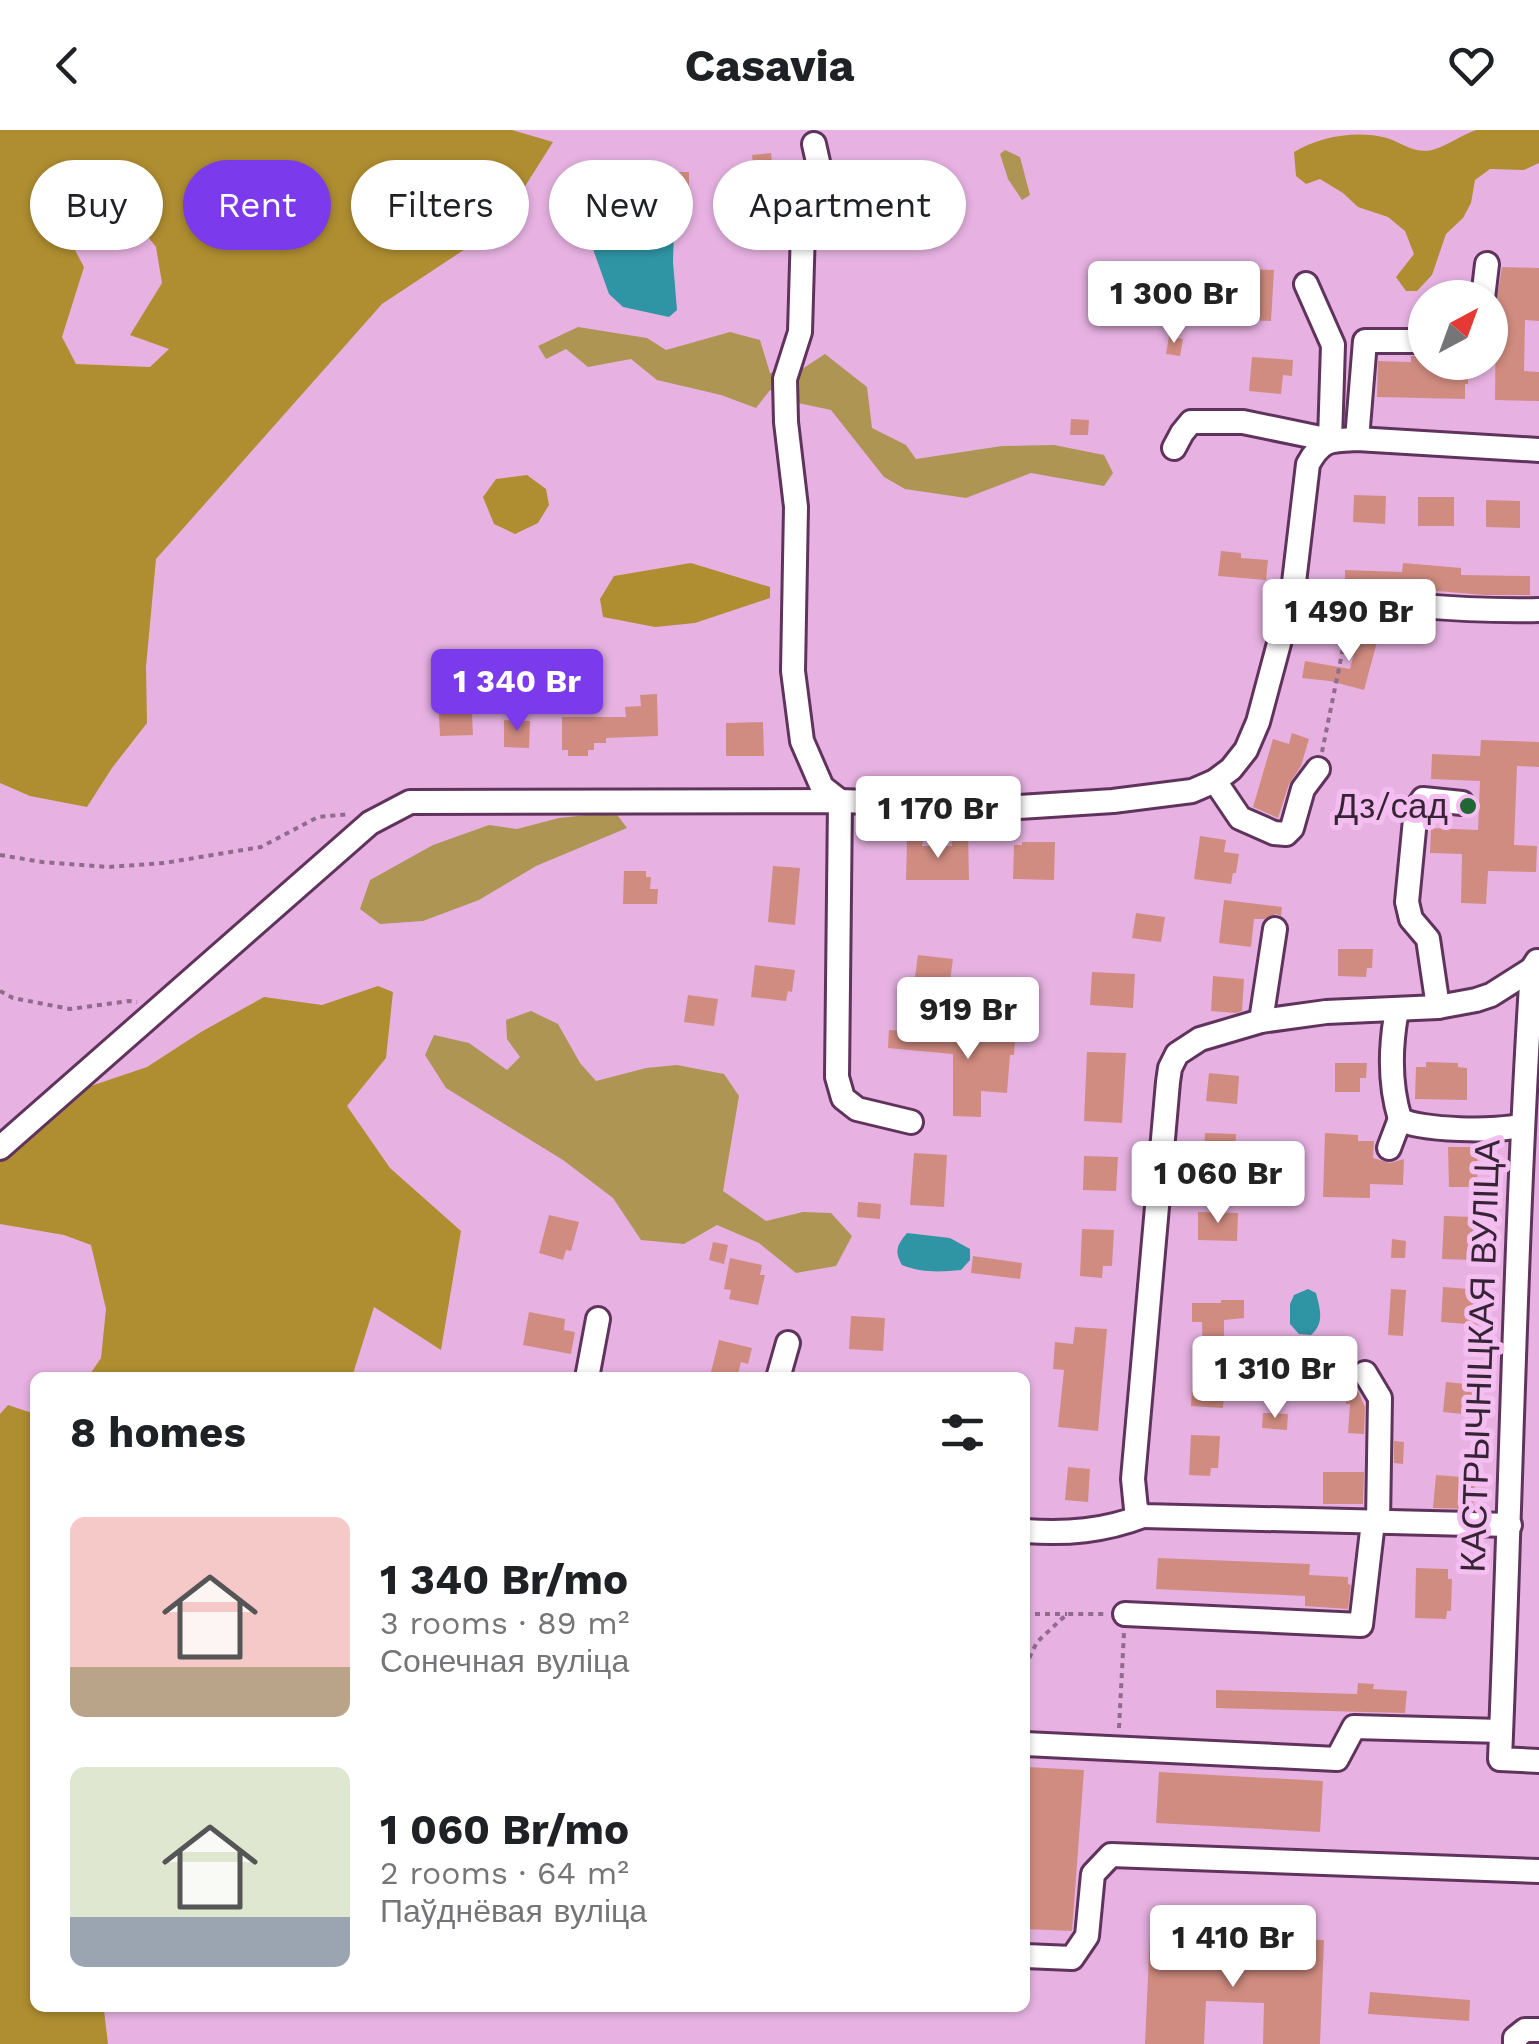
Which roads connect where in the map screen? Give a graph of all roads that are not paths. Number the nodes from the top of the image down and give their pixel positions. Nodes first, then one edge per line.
1 (814, 144) dead end
2 (1486, 264) dead end
3 (1485, 280) edge
4 (1306, 284) dead end
5 (1408, 340) edge
6 (1357, 439) junction
7 (1330, 440) junction
8 (1174, 448) dead end
9 (1539, 450) edge
10 (1294, 591) junction
11 (1539, 610) edge
12 (1318, 769) road end
13 (1216, 781) junction
14 (840, 800) junction
15 (1462, 803) dead end
16 (1275, 929) dead end
17 (1535, 964) edge
18 (1438, 1006) junction
19 (1396, 1010) junction
20 (1261, 1022) junction
21 (1400, 1119) junction
22 (911, 1122) dead end
23 (1522, 1125) junction
24 (0, 1148) edge
25 (1389, 1148) dead end
26 (598, 1318) dead end
27 (1527, 1319) edge
28 (788, 1343) dead end
29 (588, 1372) edge
30 (780, 1372) edge
31 (1364, 1373) dead end
32 (1144, 1516) junction
33 (1376, 1522) junction
34 (1510, 1526) junction
35 (1030, 1531) edge
36 (1125, 1614) road end
37 (1501, 1731) junction
38 (1030, 1744) edge
39 (1539, 1761) edge
40 (1539, 1871) edge
41 (1030, 1956) edge
42 (1539, 2030) edge
43 (1515, 2044) edge

1 - 14 street
2 - 3 street
4 - 7 street
5 - 6 street
6 - 7 street
6 - 9 street
7 - 8 street
7 - 10 street
10 - 11 street
10 - 13 street
12 - 13 street
13 - 14 street
14 - 22 street
14 - 24 street
15 - 18 street
16 - 20 street
17 - 18 street
17 - 23 street, КАСТРЫЧНІЦКАЯ ВУЛІЦА
18 - 19 street
19 - 20 street
19 - 21 street
20 - 32 street
21 - 23 street
21 - 25 street
23 - 27 street, КАСТРЫЧНІЦКАЯ ВУЛІЦА
26 - 29 street
27 - 34 street, КАСТРЫЧНІЦКАЯ ВУЛІЦА
28 - 30 street
31 - 33 street
32 - 33 street
32 - 35 street
33 - 34 street
33 - 36 street
34 - 37 street, КАСТРЫЧНІЦКАЯ ВУЛІЦА
37 - 38 street
37 - 39 street, КАСТРЫЧНІЦКАЯ ВУЛІЦА
40 - 41 street
42 - 43 street

